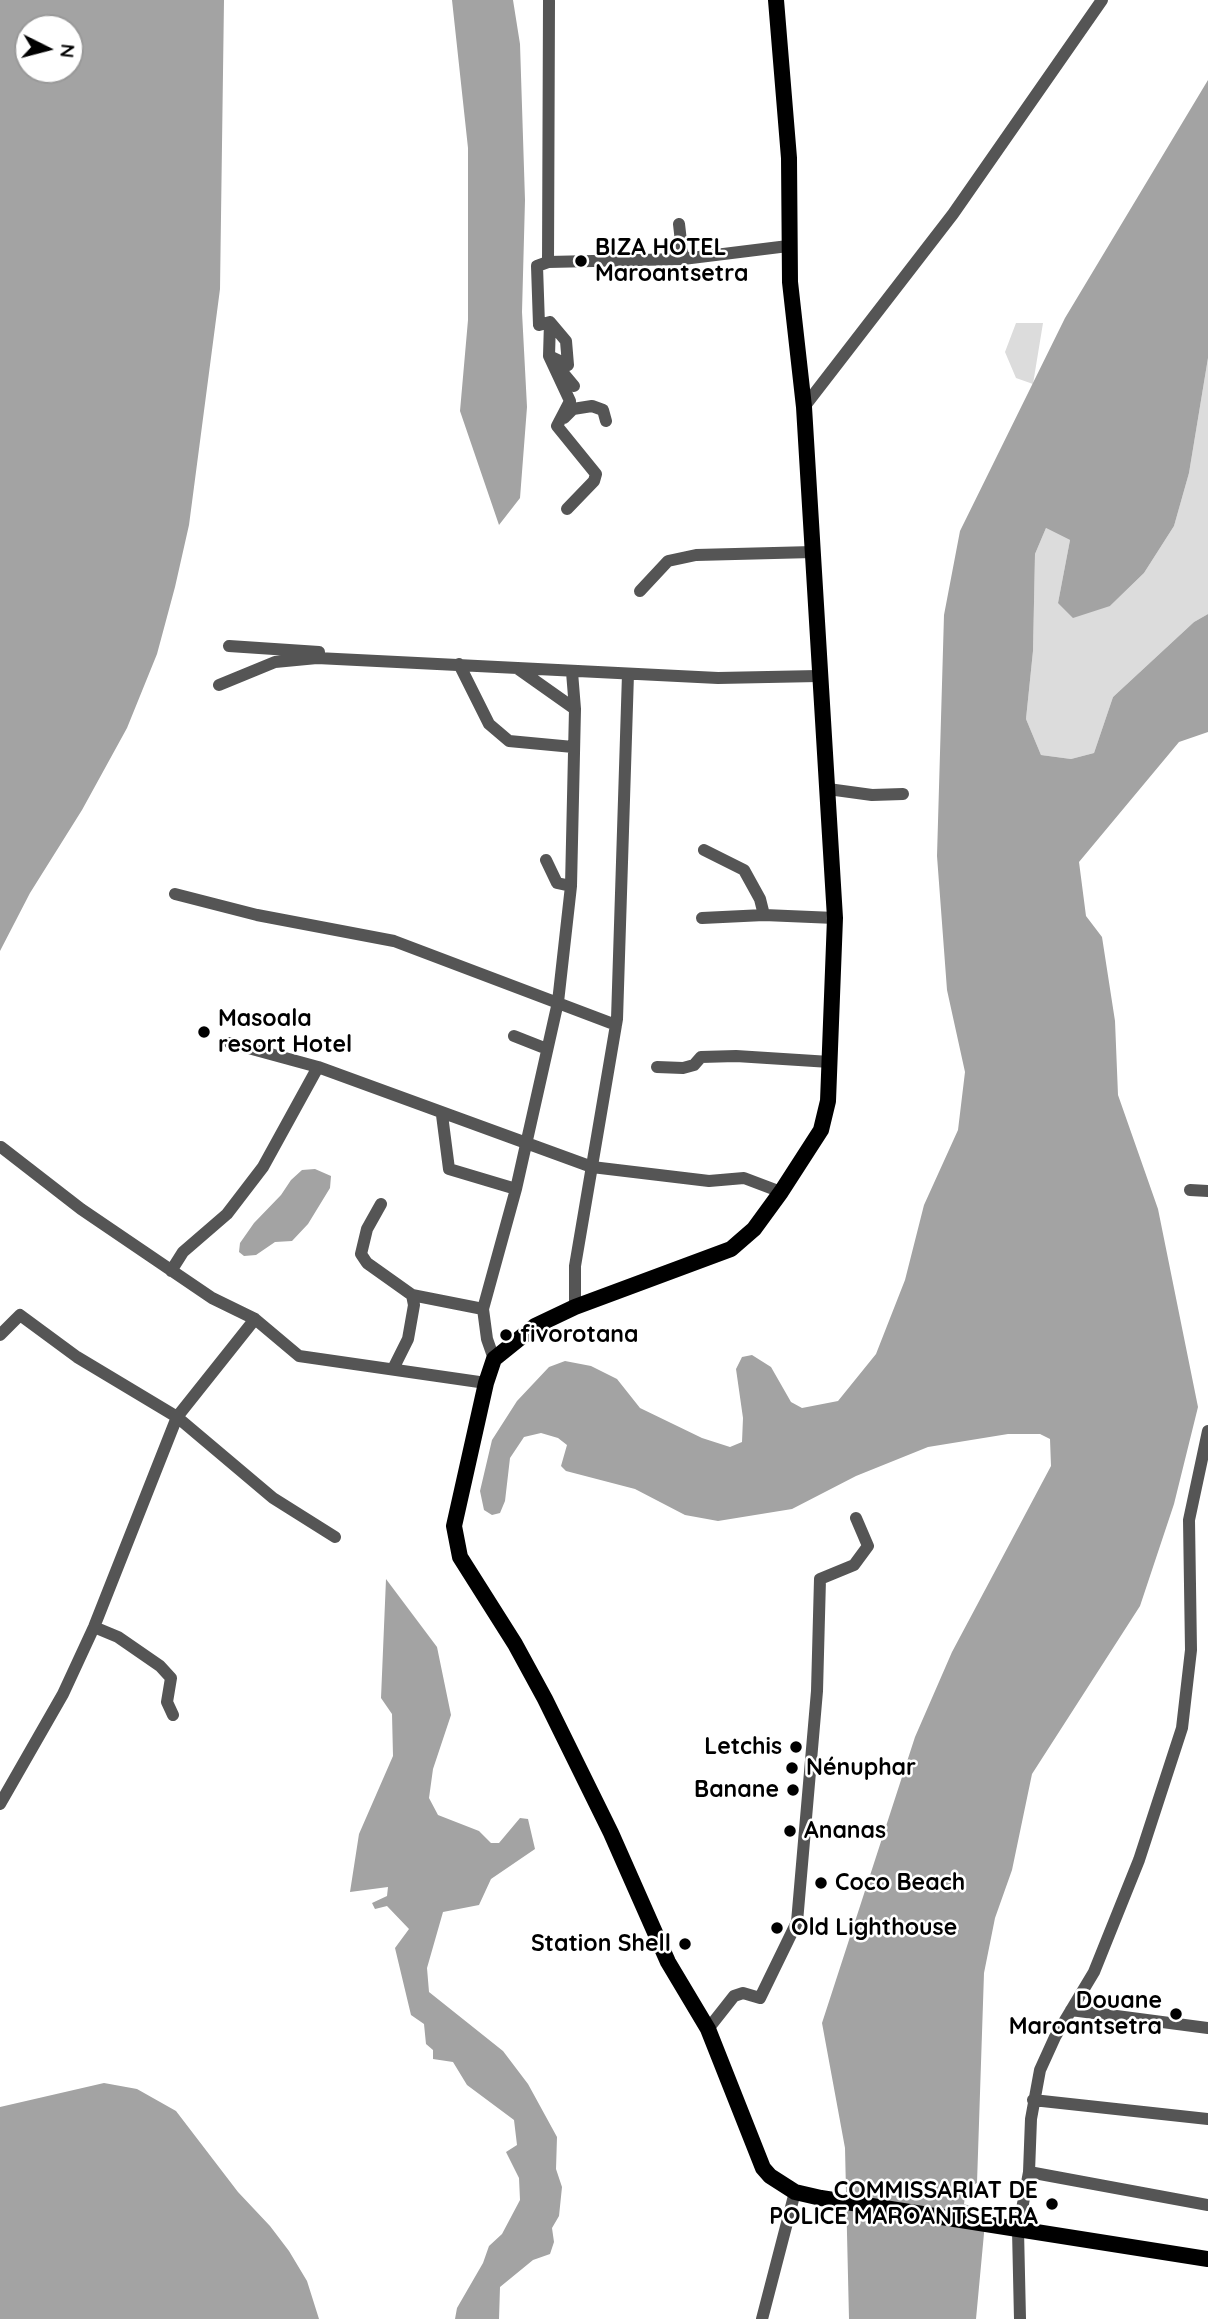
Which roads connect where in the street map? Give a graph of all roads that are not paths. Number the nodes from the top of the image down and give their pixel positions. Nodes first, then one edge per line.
1 (776, 0) edge
2 (1102, 0) edge
3 (549, 2) edge
4 (679, 224) dead end
5 (788, 246) junction
6 (683, 259) junction
7 (548, 262) junction
8 (550, 322) junction
9 (549, 356) junction
10 (574, 386) dead end
11 (804, 407) junction
12 (606, 421) dead end
13 (557, 426) junction
14 (567, 509) dead end
15 (813, 552) junction
16 (640, 591) dead end
17 (229, 646) dead end
18 (364, 661) junction
19 (459, 664) junction
20 (517, 668) junction
21 (572, 672) junction
22 (628, 674) junction
23 (818, 676) junction
24 (219, 685) dead end
25 (575, 709) junction
26 (573, 747) junction
27 (828, 789) junction
28 (903, 794) dead end
29 (704, 850) dead end
30 (546, 860) dead end
31 (571, 886) junction
32 (175, 894) dead end
33 (765, 915) junction
34 (702, 918) dead end
35 (835, 918) junction
36 (558, 1002) junction
37 (616, 1025) junction
38 (514, 1037) dead end
39 (230, 1043) dead end
40 (547, 1049) junction
41 (830, 1062) junction
42 (318, 1067) junction
43 (657, 1067) dead end
44 (442, 1115) junction
45 (526, 1142) junction
46 (1, 1147) edge
47 (593, 1167) junction
48 (516, 1189) junction
49 (1190, 1190) dead end
50 (1208, 1191) edge
51 (781, 1192) junction
52 (382, 1203) dead end
53 (171, 1271) junction
54 (412, 1295) junction
55 (575, 1307) junction
56 (483, 1309) junction
57 (255, 1320) junction
58 (0, 1335) edge
59 (494, 1359) junction
60 (394, 1367) junction
61 (486, 1383) junction
62 (177, 1417) junction
63 (1208, 1431) edge
64 (856, 1518) dead end
65 (335, 1537) dead end
66 (94, 1627) junction
67 (173, 1715) dead end
68 (0, 1804) edge
69 (1071, 2010) junction
70 (1208, 2028) edge
71 (708, 2029) junction
72 (1034, 2099) junction
73 (1208, 2119) edge
74 (1029, 2172) junction
75 (795, 2192) junction
76 (1208, 2205) edge
77 (1018, 2230) junction
78 (1208, 2259) edge
79 (762, 2319) edge
80 (1020, 2319) edge

1 - 5 main road
2 - 11 street
3 - 7 street
4 - 6 street
5 - 6 street
5 - 11 main road
6 - 7 street
7 - 8 street
8 - 9 street
8 - 9 street
9 - 10 street
9 - 13 street
11 - 15 main road
12 - 13 street
13 - 14 street
15 - 16 street
15 - 23 main road
17 - 18 street
18 - 19 street
18 - 24 street
19 - 20 street
19 - 26 street
20 - 21 street
20 - 25 street
21 - 22 street
21 - 25 street
22 - 23 street
22 - 37 street
23 - 27 main road
25 - 26 street
26 - 31 street
27 - 28 street
27 - 35 main road
29 - 33 street
30 - 31 street
31 - 36 street
32 - 36 street
33 - 34 street
33 - 35 street
35 - 41 main road
36 - 37 street
36 - 40 street
37 - 47 street
38 - 40 street
39 - 42 street
40 - 45 street
41 - 43 street
41 - 51 main road
42 - 44 street
42 - 53 street
44 - 45 street
44 - 48 street
45 - 47 street
45 - 48 street
46 - 53 street
47 - 51 street
47 - 55 street
48 - 56 street
49 - 50 street
51 - 55 main road
52 - 54 street
53 - 57 street
54 - 56 street
54 - 60 street
55 - 59 main road
56 - 59 street
57 - 60 street
57 - 62 street
58 - 62 street
59 - 61 main road
60 - 61 street
61 - 71 main road
62 - 65 street
62 - 66 street
63 - 69 street
64 - 71 street
66 - 67 street
66 - 68 street
69 - 70 street
69 - 72 street
71 - 75 main road
72 - 73 street
72 - 74 street
74 - 76 street
74 - 77 street
75 - 77 main road
75 - 79 street
77 - 78 main road
77 - 80 street

